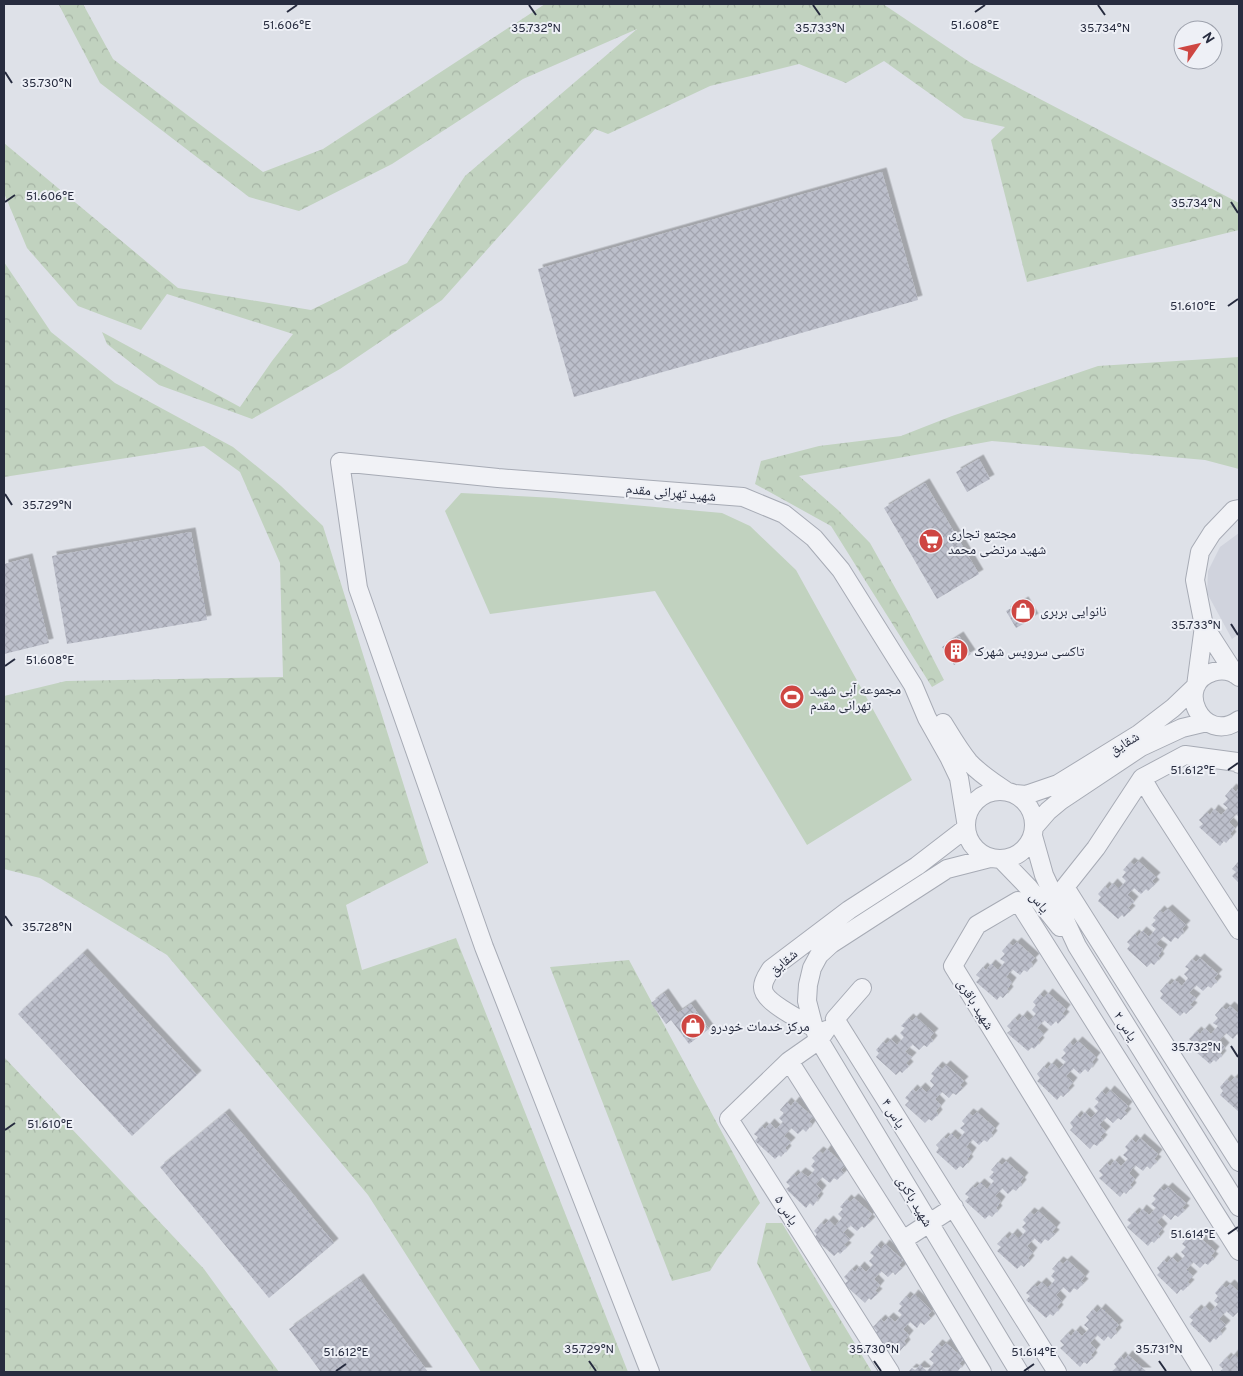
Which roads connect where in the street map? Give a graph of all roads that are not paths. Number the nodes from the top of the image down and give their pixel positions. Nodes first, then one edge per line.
1 (1239, 509) edge
2 (1204, 626) junction
3 (1237, 676) edge
4 (913, 685) junction
5 (1196, 686) junction
6 (1207, 722) junction
7 (1236, 725) edge
8 (1239, 764) edge
9 (1142, 778) junction
10 (1011, 792) junction
11 (965, 825) junction
12 (1034, 831) junction
13 (996, 859) junction
14 (1044, 897) junction
15 (1239, 930) edge
16 (1077, 946) joint
17 (862, 988) dead end
18 (835, 1019) junction
19 (817, 1034) junction
20 (789, 1061) junction
21 (1206, 1110) junction
22 (1188, 1125) junction
23 (1170, 1140) junction
24 (1239, 1162) edge
25 (954, 1207) junction
26 (1239, 1207) edge
27 (929, 1224) junction
28 (902, 1240) junction
29 (1239, 1251) edge
30 (650, 1372) edge
31 (890, 1372) edge
32 (982, 1372) edge
33 (1019, 1372) edge
34 (1057, 1372) edge
35 (1203, 1372) edge

1 - 2 street
2 - 3 street
2 - 5 street
3 - 5 street, شقایق
4 - 10 street, شهید تهرانی مقدم
4 - 11 street, شهید تهرانی مقدم
4 - 30 street, شهید تهرانی مقدم
5 - 6 street
5 - 10 street, شقایق
6 - 7 street
6 - 12 street, شقایق
8 - 9 street
9 - 14 street
9 - 15 street
10 - 11 street
10 - 12 street
11 - 13 street
11 - 19 street, شقایق
12 - 13 street
12 - 14 street
13 - 14 street, یاس
13 - 19 street, شقایق
14 - 16 street, یاس
14 - 21 street
14 - 23 street
14 - 35 street, شهید باقری
16 - 22 street, یاس ۲
17 - 18 street
18 - 19 street
18 - 25 street, یاس ۴
19 - 20 street, یاس ۵
19 - 27 street, شهید باکری
20 - 28 street
20 - 31 street, یاس ۵
21 - 22 street
21 - 24 street
22 - 23 street
22 - 26 street, یاس ۲
23 - 29 street
25 - 27 street
25 - 34 street, یاس ۴
27 - 28 street
27 - 33 street, شهید باکری
28 - 32 street

